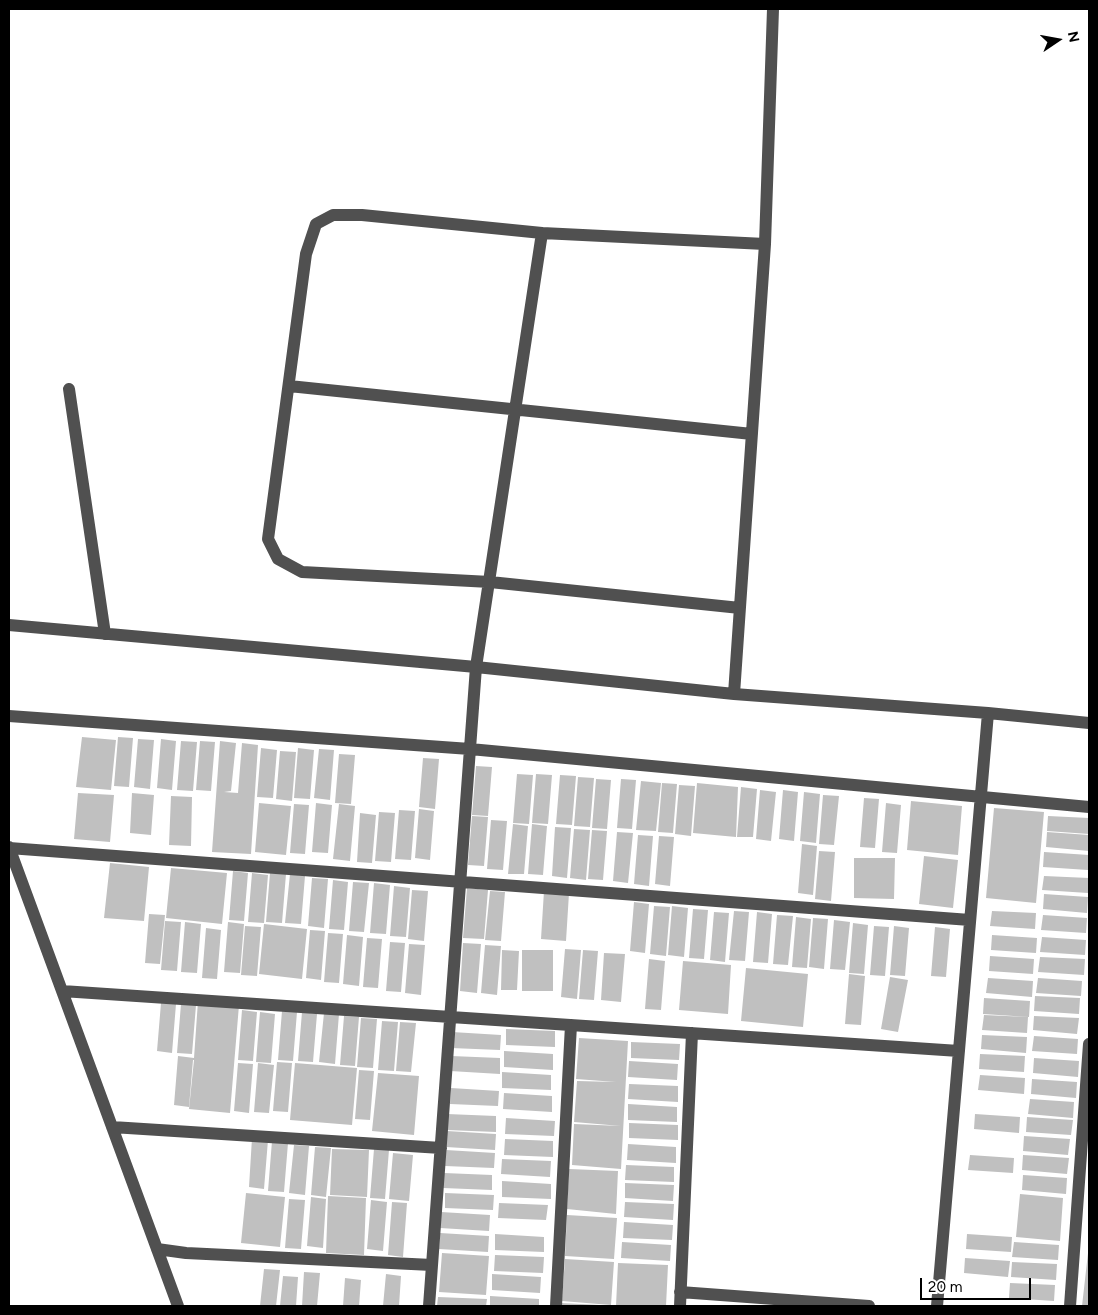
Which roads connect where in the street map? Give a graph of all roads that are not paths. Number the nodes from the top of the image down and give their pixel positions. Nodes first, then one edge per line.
1 (773, 9) edge
2 (542, 233) junction
3 (765, 244) junction
4 (289, 386) junction
5 (69, 389) dead end
6 (516, 410) junction
7 (752, 434) junction
8 (490, 582) junction
9 (740, 608) junction
10 (9, 625) edge
11 (105, 634) junction
12 (476, 667) junction
13 (734, 694) junction
14 (988, 713) junction
15 (9, 716) edge
16 (1089, 723) edge
17 (470, 749) junction
18 (980, 796) junction
19 (1089, 807) edge
20 (9, 848) edge
21 (460, 882) junction
22 (970, 920) junction
23 (62, 991) junction
24 (450, 1017) junction
25 (571, 1025) junction
26 (692, 1033) junction
27 (1089, 1044) edge
28 (959, 1051) junction
29 (112, 1127) junction
30 (441, 1148) junction
31 (157, 1249) junction
32 (432, 1265) junction
33 (680, 1292) junction
34 (178, 1306) edge
35 (429, 1306) edge
36 (556, 1306) edge
37 (680, 1306) edge
38 (869, 1306) edge
39 (937, 1306) edge
40 (1070, 1306) edge

1 - 3 street
2 - 3 street
2 - 4 street
2 - 6 street
3 - 7 street
4 - 6 street
4 - 8 street
5 - 11 street
6 - 7 street
6 - 8 street
7 - 9 street
8 - 9 street
8 - 12 street
9 - 13 street
10 - 11 street
11 - 12 street
12 - 13 street
12 - 17 street
13 - 14 street
14 - 16 street
14 - 18 street
15 - 17 street
17 - 18 street
17 - 21 street
18 - 19 street
18 - 22 street
20 - 21 street
20 - 23 street
21 - 22 street
21 - 24 street
22 - 28 street
23 - 24 street
23 - 29 street
24 - 25 street
24 - 30 street
25 - 26 street
25 - 36 street
26 - 28 street
26 - 33 street
27 - 40 street
28 - 39 street
29 - 30 street
29 - 31 street
30 - 32 street
31 - 32 street
31 - 34 street
32 - 35 street
33 - 37 street
33 - 38 street

